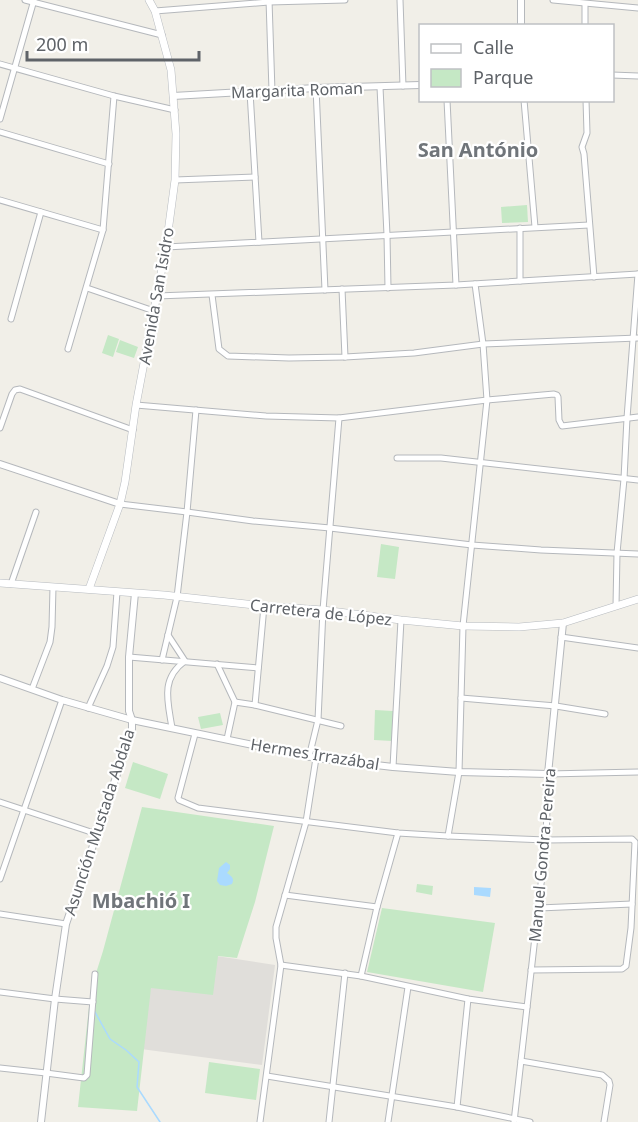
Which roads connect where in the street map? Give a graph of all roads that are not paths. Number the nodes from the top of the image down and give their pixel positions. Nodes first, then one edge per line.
1 (26, 0) edge
2 (148, 0) edge
3 (345, 0) edge
4 (400, 0) edge
5 (521, 0) edge
6 (553, 0) edge
7 (34, 1) edge
8 (269, 1) edge
9 (585, 4) junction
10 (634, 5) edge
11 (155, 11) junction
12 (521, 24) edge
13 (585, 24) edge
14 (162, 34) junction
15 (0, 64) edge
16 (15, 68) junction
17 (614, 75) edge
18 (638, 76) edge
19 (403, 86) junction
20 (419, 86) edge
21 (380, 87) junction
22 (316, 88) junction
23 (272, 91) junction
24 (250, 92) junction
25 (114, 96) junction
26 (174, 96) junction
27 (447, 102) edge
28 (525, 102) edge
29 (586, 102) edge
30 (175, 110) junction
31 (0, 119) edge
32 (0, 132) edge
33 (109, 164) junction
34 (255, 177) junction
35 (175, 180) junction
36 (0, 200) edge
37 (41, 212) junction
38 (589, 225) junction
39 (535, 227) junction
40 (520, 228) junction
41 (103, 230) junction
42 (453, 232) junction
43 (387, 235) junction
44 (323, 238) junction
45 (259, 242) junction
46 (166, 247) junction
47 (638, 274) edge
48 (594, 277) junction
49 (519, 282) junction
50 (475, 284) junction
51 (456, 285) junction
52 (87, 288) junction
53 (388, 288) junction
54 (342, 289) junction
55 (325, 290) junction
56 (212, 295) junction
57 (157, 296) junction
58 (154, 311) junction
59 (11, 319) dead end
60 (635, 338) edge
61 (483, 344) junction
62 (68, 349) dead end
63 (345, 357) junction
64 (487, 400) junction
65 (136, 405) junction
66 (196, 410) junction
67 (638, 417) edge
68 (339, 418) junction
69 (627, 418) junction
70 (0, 428) edge
71 (133, 430) junction
72 (397, 458) dead end
73 (481, 462) junction
74 (0, 464) edge
75 (624, 479) junction
76 (638, 480) edge
77 (120, 504) junction
78 (36, 512) dead end
79 (187, 512) junction
80 (330, 528) junction
81 (472, 545) junction
82 (617, 553) junction
83 (638, 554) edge
84 (0, 583) edge
85 (10, 584) junction
86 (53, 587) junction
87 (89, 589) junction
88 (117, 592) junction
89 (135, 594) junction
90 (177, 597) junction
91 (638, 600) edge
92 (264, 606) junction
93 (616, 606) junction
94 (323, 610) junction
95 (401, 620) junction
96 (563, 623) junction
97 (463, 626) junction
98 (168, 635) junction
99 (561, 637) junction
100 (638, 648) edge
101 (129, 657) junction
102 (162, 660) junction
103 (185, 661) junction
104 (217, 664) junction
105 (258, 668) junction
106 (0, 678) edge
107 (32, 689) junction
108 (461, 698) junction
109 (62, 700) junction
110 (235, 702) junction
111 (255, 705) junction
112 (556, 706) junction
113 (88, 708) junction
114 (605, 714) dead end
115 (132, 720) junction
116 (318, 720) junction
117 (341, 726) dead end
118 (172, 728) junction
119 (195, 734) junction
120 (227, 739) junction
121 (313, 757) junction
122 (393, 767) junction
123 (459, 772) junction
124 (638, 772) edge
125 (548, 774) junction
126 (0, 802) edge
127 (24, 809) junction
128 (306, 822) junction
129 (398, 833) junction
130 (98, 834) junction
131 (447, 837) junction
132 (546, 840) junction
133 (0, 879) edge
134 (285, 895) junction
135 (632, 904) junction
136 (377, 907) junction
137 (539, 908) junction
138 (0, 914) edge
139 (66, 924) junction
140 (631, 928) junction
141 (638, 928) edge
142 (281, 965) junction
143 (531, 970) junction
144 (345, 973) junction
145 (95, 974) dead end
146 (361, 976) junction
147 (408, 987) junction
148 (0, 992) edge
149 (55, 999) junction
150 (468, 999) junction
151 (93, 1002) junction
152 (527, 1007) junction
153 (521, 1061) junction
154 (0, 1068) edge
155 (46, 1072) junction
156 (267, 1076) junction
157 (333, 1087) junction
158 (392, 1097) junction
159 (457, 1107) junction
160 (514, 1121) edge
161 (41, 1122) edge
162 (260, 1122) edge
163 (329, 1122) edge
164 (388, 1122) edge
165 (530, 1122) edge
166 (604, 1122) edge

1 - 7 street
2 - 11 main road, Avenida San Isidro
3 - 8 street
4 - 19 street
5 - 12 street
6 - 9 street
7 - 14 street
7 - 16 street
8 - 11 street
8 - 23 street
9 - 10 street
9 - 13 street
11 - 14 main road, Avenida San Isidro
14 - 26 main road, Avenida San Isidro
15 - 16 street
16 - 25 street
16 - 31 street
17 - 18 street
19 - 20 street, Margarita Roman
19 - 21 street, Margarita Roman
21 - 22 street, Margarita Roman
21 - 43 street
22 - 23 street, Margarita Roman
22 - 44 street
23 - 24 street, Margarita Roman
24 - 26 street, Margarita Roman
24 - 34 street
25 - 30 street
25 - 33 street
26 - 30 main road, Avenida San Isidro
27 - 42 street
28 - 39 street
29 - 38 street
30 - 35 main road, Avenida San Isidro
32 - 33 street
33 - 41 street
34 - 35 street
34 - 45 street
35 - 46 main road, Avenida San Isidro
36 - 37 street
37 - 41 street
37 - 59 street
38 - 39 street
38 - 48 street
39 - 40 street
40 - 42 street
40 - 49 street
41 - 52 street
42 - 43 street
42 - 51 street
43 - 44 street
43 - 53 street
44 - 45 street
44 - 55 street
45 - 46 street
46 - 57 main road, Avenida San Isidro
47 - 48 street
47 - 60 street
48 - 49 street
49 - 50 street
50 - 51 street
50 - 61 street
51 - 53 street
52 - 58 street
52 - 62 street
53 - 54 street
54 - 55 street
54 - 63 street
55 - 56 street
56 - 57 street
56 - 63 street
57 - 58 main road, Avenida San Isidro
58 - 65 main road, Avenida San Isidro
60 - 61 street
60 - 69 street
61 - 63 street
61 - 64 street
64 - 68 street
64 - 69 street
64 - 73 street
65 - 66 street
65 - 71 main road, Avenida San Isidro
66 - 68 street
66 - 79 street
67 - 69 street
68 - 80 street
69 - 75 street
70 - 71 street
71 - 77 main road, Avenida San Isidro
72 - 73 street
73 - 75 street
73 - 81 street
74 - 77 street
75 - 76 street
75 - 82 street
77 - 79 street
77 - 87 main road, Avenida San Isidro
78 - 85 street
79 - 80 street
79 - 90 street
80 - 81 street
80 - 94 street
81 - 82 street
81 - 97 street
82 - 83 street
82 - 93 street
84 - 85 main road, Carretera de López
85 - 86 main road, Carretera de López
86 - 87 main road, Carretera de López
86 - 107 street
87 - 88 main road, Carretera de López
88 - 89 main road, Carretera de López
88 - 113 street
89 - 90 main road, Carretera de López
89 - 101 street, Asunción Mustada Abdala
90 - 92 main road, Carretera de López
90 - 98 street
91 - 93 main road, Carretera de López
92 - 94 main road, Carretera de López
92 - 105 street
93 - 96 main road, Carretera de López
94 - 95 main road, Carretera de López
94 - 116 street
95 - 97 main road, Carretera de López
95 - 122 street
96 - 97 main road, Carretera de López
96 - 99 street, Manuel Gondra Pereira
97 - 108 street
98 - 102 street
98 - 103 street
99 - 100 street
99 - 112 street, Manuel Gondra Pereira
101 - 102 street
101 - 115 street, Asunción Mustada Abdala
102 - 103 street
103 - 104 street
103 - 118 street
104 - 105 street
104 - 110 street
105 - 111 street
106 - 107 street, Hermes Irrazábal
107 - 109 street, Hermes Irrazábal
108 - 112 street
108 - 123 street
109 - 113 street, Hermes Irrazábal
109 - 127 street
110 - 111 street
110 - 120 street
111 - 116 street
112 - 114 street
112 - 125 street, Manuel Gondra Pereira
113 - 115 street, Hermes Irrazábal
115 - 118 street, Hermes Irrazábal
115 - 130 street, Asunción Mustada Abdala
116 - 117 street
116 - 121 street
118 - 119 street, Hermes Irrazábal
119 - 120 street, Hermes Irrazábal
119 - 128 street
120 - 121 street, Hermes Irrazábal
121 - 122 street, Hermes Irrazábal
121 - 128 street
122 - 123 street, Hermes Irrazábal
123 - 125 street, Hermes Irrazábal
123 - 131 street
124 - 125 street, Hermes Irrazábal
125 - 132 street, Manuel Gondra Pereira
126 - 127 street
127 - 130 street
127 - 133 street
128 - 129 street
128 - 134 street
129 - 131 street
129 - 136 street
130 - 139 street, Asunción Mustada Abdala
131 - 132 street
132 - 135 street
132 - 137 street, Manuel Gondra Pereira
134 - 136 street
134 - 142 street
135 - 137 street
135 - 140 street
136 - 146 street
137 - 143 street, Manuel Gondra Pereira
138 - 139 street
139 - 149 street, Asunción Mustada Abdala
140 - 141 street
140 - 143 street
142 - 144 street
142 - 156 street
143 - 152 street, Manuel Gondra Pereira
144 - 146 street
144 - 157 street
145 - 151 street
146 - 147 street
147 - 150 street
147 - 158 street
148 - 149 street
149 - 151 street
149 - 155 street, Asunción Mustada Abdala
150 - 152 street
150 - 159 street
151 - 155 street
152 - 153 street, Manuel Gondra Pereira
153 - 160 street, Manuel Gondra Pereira
153 - 166 street
154 - 155 street
155 - 161 street, Asunción Mustada Abdala
156 - 157 street
156 - 162 street
157 - 158 street
157 - 163 street
158 - 159 street
158 - 164 street
159 - 160 street
160 - 165 street

